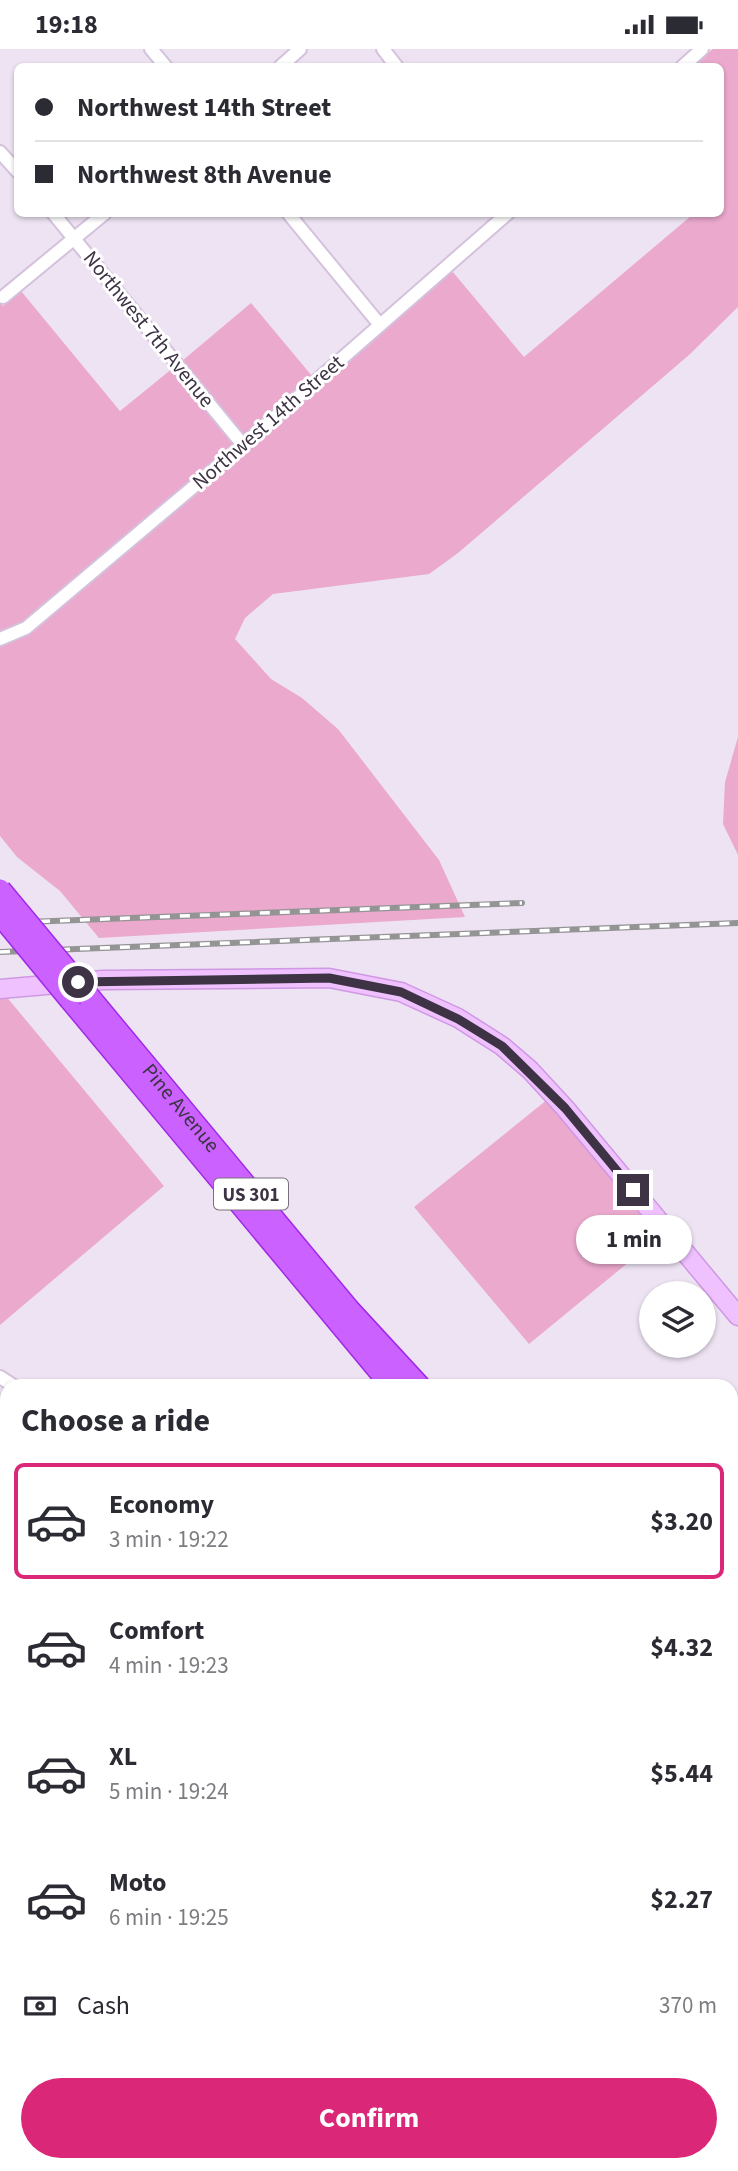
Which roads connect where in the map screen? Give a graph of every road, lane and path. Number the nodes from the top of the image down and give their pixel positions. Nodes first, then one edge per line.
1 (151, 49) edge
2 (300, 49) edge
3 (383, 49) edge
4 (699, 50) edge
5 (163, 63) edge
6 (284, 63) edge
7 (394, 63) edge
8 (685, 63) edge
9 (0, 152) edge
10 (14, 168) edge
11 (57, 217) edge
12 (100, 217) edge
13 (291, 217) edge
14 (503, 217) edge
15 (75, 238) junction
16 (3, 297) dead end
17 (380, 325) junction
18 (243, 445) junction
19 (0, 639) edge
20 (0, 890) edge
21 (0, 914) edge
22 (0, 989) edge
23 (79, 998) junction
24 (738, 1316) edge
25 (386, 1379) edge
26 (413, 1379) edge

1 - 5 street
2 - 6 street
3 - 7 street
4 - 8 street
9 - 10 street
11 - 15 street, Northwest 7th Avenue
12 - 15 street
13 - 17 street
14 - 17 street, Northwest 14th Street
15 - 16 street
15 - 18 street, Northwest 7th Avenue
17 - 18 street, Northwest 14th Street
18 - 19 street, Northwest 14th Street
20 - 23 highway, Pine Avenue / US 301, bridge
21 - 23 highway, Pine Avenue / US 301, bridge
22 - 24 street
23 - 25 highway, Pine Avenue / US 301
23 - 26 highway, Pine Avenue / US 301

